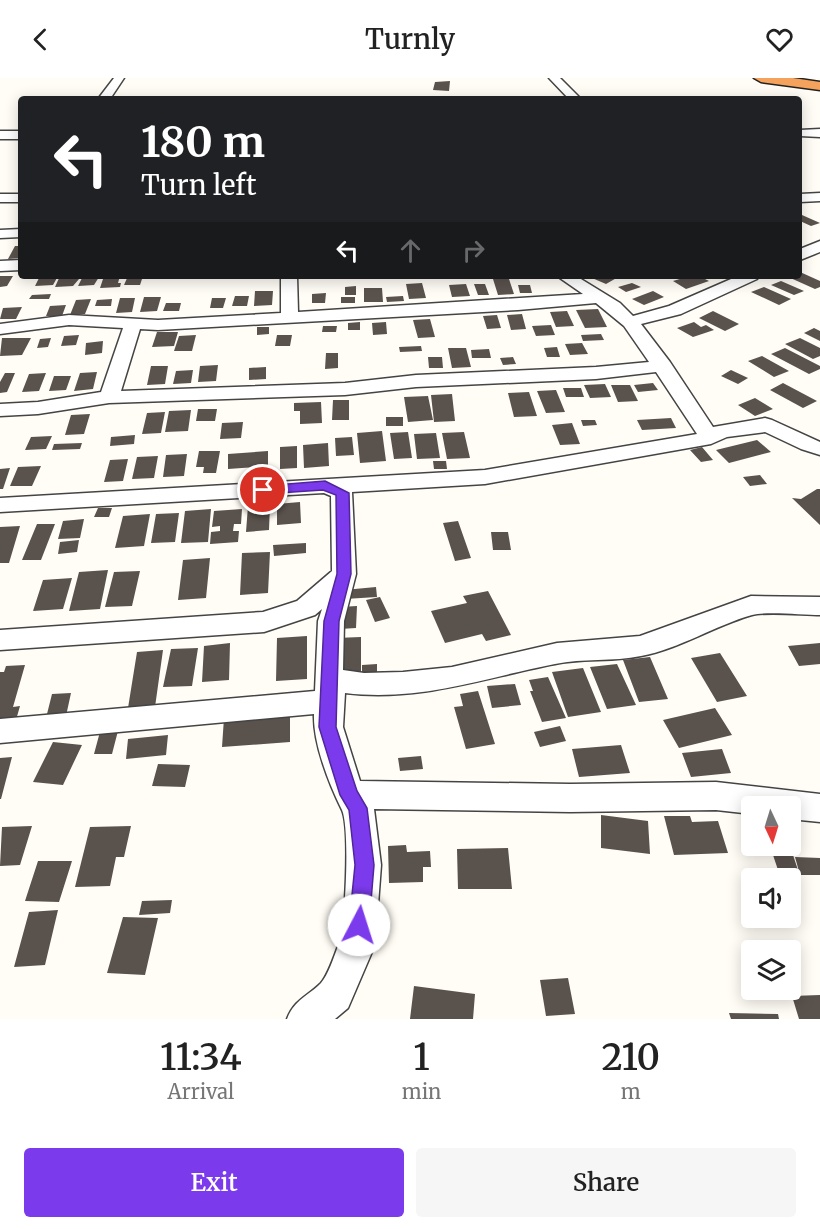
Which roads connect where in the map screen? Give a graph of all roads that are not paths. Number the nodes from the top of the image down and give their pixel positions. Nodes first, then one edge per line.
1 (119, 78) edge
2 (554, 78) edge
3 (761, 78) edge
4 (820, 86) edge
5 (106, 96) edge
6 (572, 96) edge
7 (802, 133) edge
8 (820, 133) edge
9 (0, 135) edge
10 (18, 135) edge
11 (820, 197) edge
12 (0, 198) edge
13 (18, 198) edge
14 (802, 198) edge
15 (18, 233) edge
16 (0, 234) edge
17 (820, 246) edge
18 (802, 254) edge
19 (18, 265) edge
20 (0, 266) edge
21 (289, 279) edge
22 (570, 279) edge
23 (737, 279) edge
24 (598, 298) junction
25 (290, 316) junction
26 (630, 322) junction
27 (133, 325) junction
28 (0, 329) edge
29 (663, 366) junction
30 (109, 398) junction
31 (0, 410) edge
32 (711, 438) junction
33 (820, 448) edge
34 (325, 485) junction
35 (0, 505) edge
36 (344, 574) junction
37 (820, 606) edge
38 (0, 640) edge
39 (329, 700) junction
40 (0, 731) edge
41 (349, 795) junction
42 (820, 808) edge
43 (334, 1007) edge
44 (306, 1019) edge

1 - 5 street
2 - 6 street
3 - 4 highway
7 - 8 street
9 - 10 street
11 - 14 street
12 - 13 street
15 - 16 street
17 - 18 street
19 - 20 street
21 - 25 street
22 - 24 street
23 - 26 street
24 - 25 street
24 - 26 street
25 - 27 street
26 - 29 street
27 - 28 street
27 - 30 street
29 - 30 street
29 - 32 street
30 - 31 street
32 - 33 street
32 - 34 street
34 - 35 street
34 - 36 street
36 - 38 street
36 - 39 street
37 - 39 street
39 - 40 street
39 - 41 street
41 - 42 street
41 - 43 street
43 - 44 street

